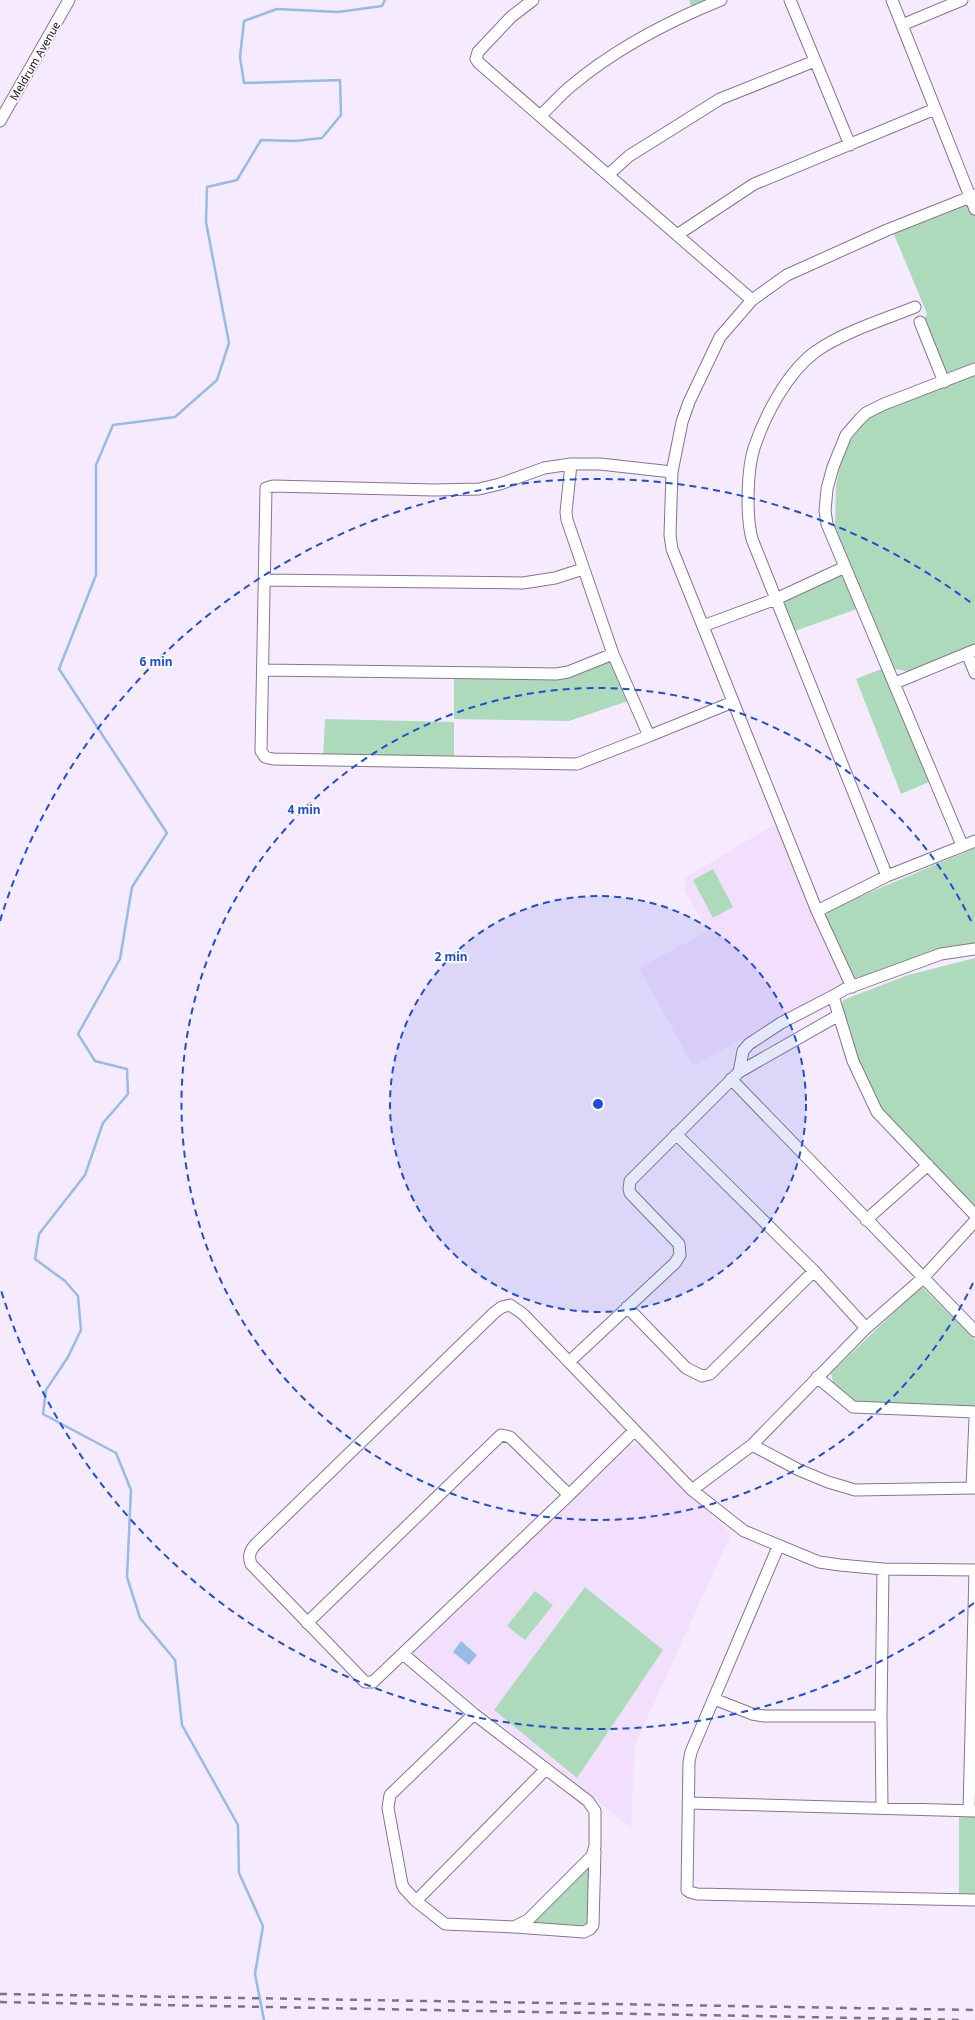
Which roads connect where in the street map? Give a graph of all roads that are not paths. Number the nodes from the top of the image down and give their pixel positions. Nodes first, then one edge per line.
1 (69, 0) edge
2 (533, 0) edge
3 (720, 0) edge
4 (790, 0) edge
5 (892, 0) edge
6 (962, 0) edge
7 (902, 25) junction
8 (815, 61) junction
9 (934, 109) junction
10 (540, 116) junction
11 (0, 121) edge
12 (850, 145) junction
13 (608, 175) junction
14 (973, 196) edge
15 (975, 209) edge
16 (677, 235) junction
17 (752, 300) junction
18 (915, 307) dead end
19 (920, 322) dead end
20 (975, 369) edge
21 (944, 382) junction
22 (571, 464) junction
23 (672, 472) junction
24 (845, 566) junction
25 (583, 568) junction
26 (264, 580) junction
27 (776, 599) junction
28 (703, 626) junction
29 (971, 651) edge
30 (613, 654) junction
31 (263, 670) junction
32 (975, 673) edge
33 (894, 683) junction
34 (733, 702) junction
35 (649, 736) junction
36 (975, 841) edge
37 (962, 845) junction
38 (887, 876) junction
39 (817, 911) junction
40 (975, 949) edge
41 (852, 987) junction
42 (833, 996) junction
43 (839, 1015) junction
44 (735, 1075) junction
45 (676, 1134) junction
46 (928, 1165) junction
47 (975, 1215) edge
48 (866, 1220) junction
49 (975, 1221) edge
50 (814, 1271) junction
51 (923, 1278) junction
52 (627, 1307) junction
53 (866, 1328) junction
54 (975, 1331) edge
55 (570, 1361) junction
56 (817, 1377) junction
57 (975, 1412) edge
58 (975, 1418) edge
59 (634, 1431) junction
60 (752, 1445) junction
61 (974, 1488) edge
62 (692, 1490) junction
63 (569, 1495) junction
64 (778, 1547) junction
65 (883, 1569) junction
66 (975, 1570) edge
67 (307, 1623) junction
68 (403, 1654) junction
69 (714, 1699) junction
70 (474, 1714) junction
71 (880, 1716) junction
72 (546, 1769) junction
73 (688, 1803) junction
74 (882, 1808) junction
75 (972, 1811) edge
76 (595, 1846) junction
77 (416, 1900) junction
78 (975, 1900) edge
79 (514, 1927) junction

1 - 11 street, Meldrum Avenue
2 - 10 street
3 - 10 street
4 - 8 street
5 - 7 street
6 - 7 street
7 - 9 street
8 - 12 street
8 - 13 street
9 - 12 street
9 - 14 street
10 - 13 street
12 - 16 street
13 - 16 street
14 - 15 street
14 - 17 street
16 - 17 street
17 - 23 street
18 - 27 street
19 - 21 street
20 - 21 street
21 - 24 street
22 - 23 street
22 - 25 street
22 - 26 street
23 - 28 street
24 - 27 street
24 - 33 street
25 - 26 street
25 - 30 street
26 - 31 street
27 - 28 street
27 - 38 street
28 - 34 street
29 - 32 street
29 - 33 street
30 - 31 street
30 - 35 street
31 - 35 street
33 - 37 street
34 - 35 street
34 - 39 street
36 - 37 street
37 - 38 street
38 - 39 street
39 - 41 street
40 - 41 street
41 - 42 street
42 - 43 street
42 - 44 street
43 - 44 street
43 - 46 street
44 - 45 street
44 - 48 street
45 - 50 street
45 - 52 street
46 - 47 street
46 - 48 street
48 - 51 street
49 - 51 street
50 - 52 street
50 - 53 street
51 - 53 street
51 - 54 street
52 - 55 street
53 - 56 street
55 - 59 street
55 - 67 street
56 - 57 street
56 - 60 street
58 - 61 street
59 - 62 street
59 - 63 street
60 - 61 street
60 - 62 street
62 - 64 street
63 - 67 street
63 - 68 street
64 - 65 street
64 - 69 street
65 - 66 street
65 - 71 street
66 - 75 street
67 - 68 street
68 - 70 street
69 - 71 street
69 - 73 street
70 - 72 street
70 - 77 street
71 - 74 street
72 - 76 street
72 - 77 street
73 - 74 street
73 - 78 street
74 - 75 street
76 - 79 street
76 - 79 street
77 - 79 street

